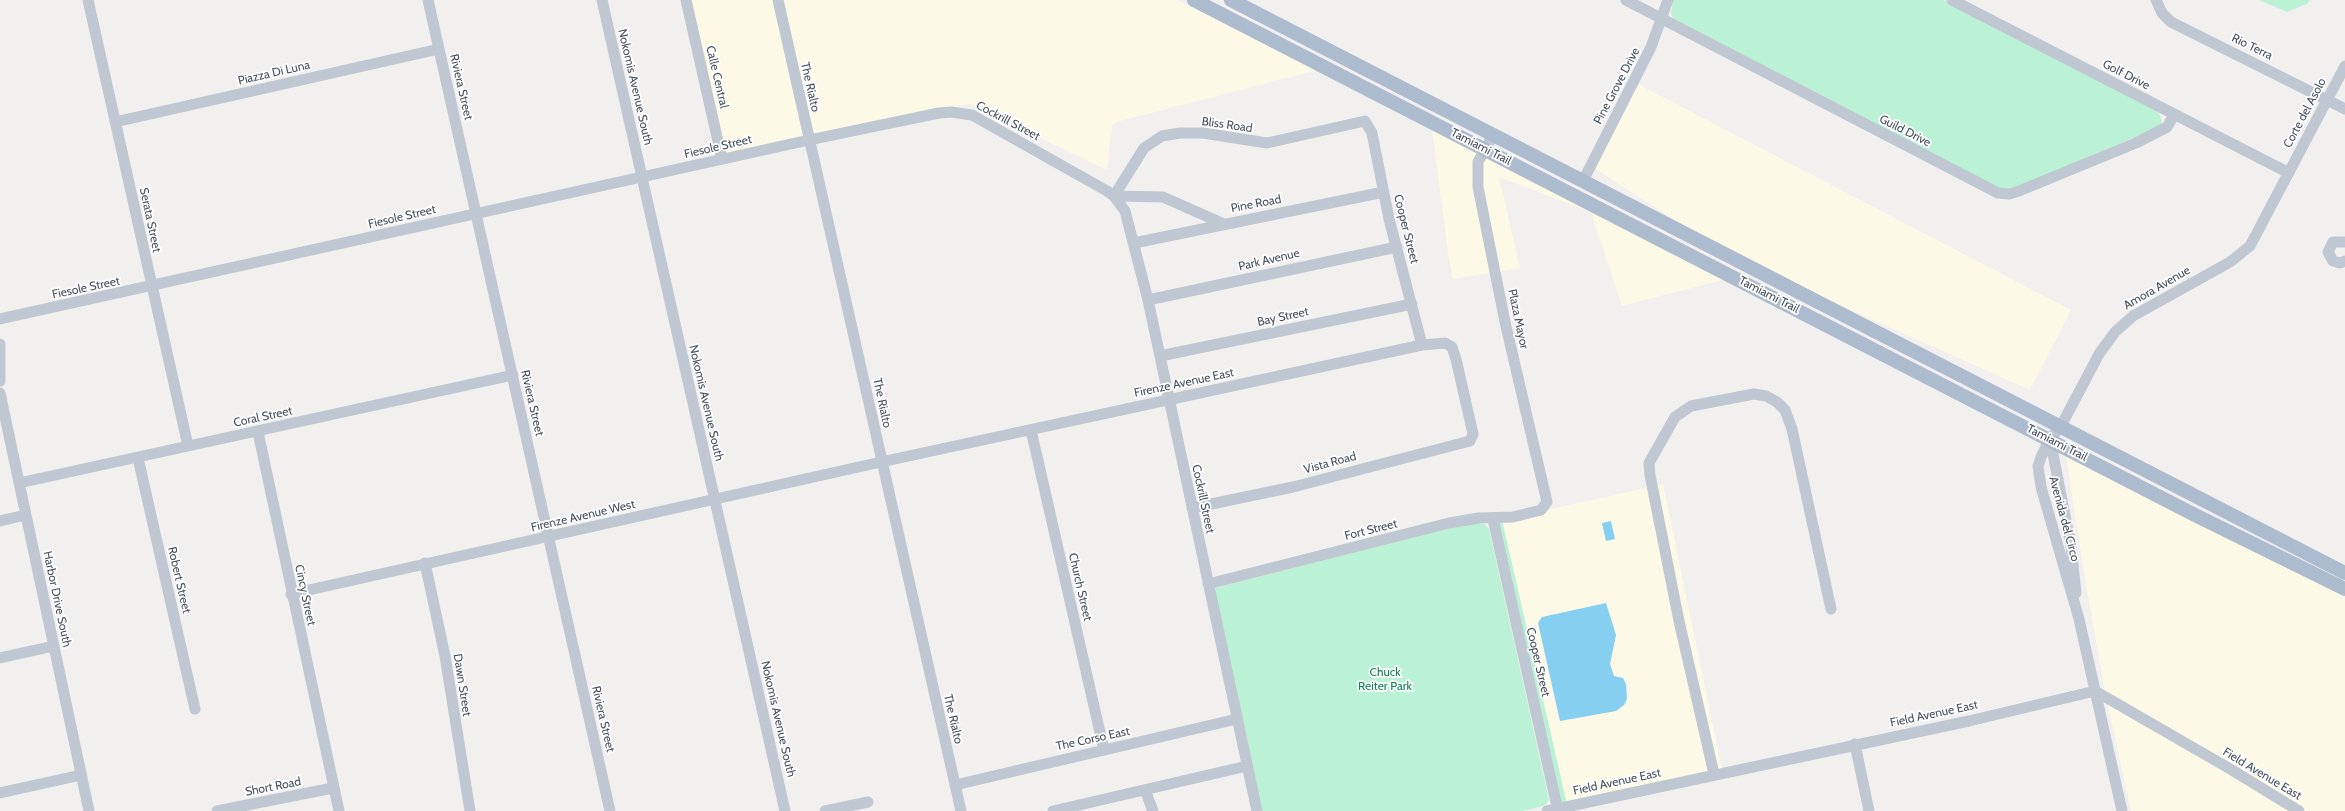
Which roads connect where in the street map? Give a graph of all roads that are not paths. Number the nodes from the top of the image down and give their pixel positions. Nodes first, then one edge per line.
1 (88, 0) edge
2 (428, 0) edge
3 (602, 0) edge
4 (686, 0) edge
5 (778, 0) edge
6 (1194, 0) edge
7 (1231, 0) edge
8 (1626, 0) edge
9 (1668, 0) edge
10 (1952, 0) edge
11 (2156, 0) edge
12 (1663, 19) junction
13 (439, 49) junction
14 (2345, 66) edge
15 (2328, 100) junction
16 (2345, 109) edge
17 (2174, 114) junction
18 (1365, 121) joint
19 (115, 122) junction
20 (1493, 135) junction
21 (809, 140) junction
22 (1484, 149) junction
23 (722, 159) junction
24 (2289, 172) junction
25 (642, 178) junction
26 (1583, 181) junction
27 (1384, 192) junction
28 (1114, 196) junction
29 (476, 214) junction
30 (1224, 224) junction
31 (2345, 242) edge
32 (1134, 243) junction
33 (1397, 247) junction
34 (2345, 262) edge
35 (152, 286) junction
36 (1148, 300) junction
37 (1412, 304) junction
38 (0, 320) edge
39 (0, 344) edge
40 (1422, 345) junction
41 (1160, 356) junction
42 (513, 375) junction
43 (0, 381) edge
44 (0, 393) edge
45 (1169, 400) junction
46 (2061, 426) junction
47 (1031, 430) junction
48 (258, 432) junction
49 (1472, 438) joint
50 (2050, 440) junction
51 (188, 446) junction
52 (138, 458) junction
53 (881, 462) junction
54 (19, 483) junction
55 (715, 499) junction
56 (1192, 508) junction
57 (1541, 510) joint
58 (26, 515) junction
59 (1493, 519) junction
60 (0, 521) edge
61 (549, 537) junction
62 (425, 563) junction
63 (2345, 573) edge
64 (1208, 584) junction
65 (2345, 589) edge
66 (291, 594) junction
67 (1831, 609) dead end
68 (2079, 619) junction
69 (54, 646) junction
70 (0, 658) edge
71 (2095, 691) junction
72 (195, 709) dead end
73 (1236, 719) junction
74 (1855, 744) junction
75 (1104, 750) junction
76 (1247, 766) junction
77 (1714, 774) junction
78 (82, 775) junction
79 (955, 785) junction
80 (333, 788) junction
81 (1145, 790) junction
82 (0, 793) edge
83 (868, 802) dead end
84 (1072, 809) edge
85 (1554, 810) edge
86 (89, 811) edge
87 (217, 811) edge
88 (339, 811) edge
89 (470, 811) edge
90 (610, 811) edge
91 (785, 811) edge
92 (825, 811) edge
93 (961, 811) edge
94 (1053, 811) edge
95 (1153, 811) edge
96 (1257, 811) edge
97 (1869, 811) edge
98 (2122, 811) edge
99 (2299, 811) edge

1 - 19 street, Serata Street
2 - 13 street, Riviera Street
3 - 25 street, Nokomis Avenue South
4 - 23 street, Calle Central
5 - 21 street, The Rialto
6 - 22 main road, Tamiami Trail
7 - 20 main road, Tamiami Trail
8 - 12 street, Guild Drive
9 - 12 street, Pine Grove Drive
10 - 17 street, Golf Drive
11 - 15 street, Rio Terra
12 - 17 street, Guild Drive
12 - 26 street, Pine Grove Drive
13 - 19 street, Piazza Di Luna
13 - 29 street, Riviera Street
14 - 15 street, Corte del Asolo
15 - 16 street, Rio Terra
15 - 24 street, Corte del Asolo
17 - 24 street, Golf Drive
18 - 27 street, Cooper Street
18 - 28 street, Bliss Road
19 - 35 street, Serata Street
20 - 22 street, Plaza Mayor
20 - 26 main road, Tamiami Trail
21 - 23 street, Fiesole Street
21 - 28 street, Cockrill Street
21 - 53 street, The Rialto
22 - 50 main road, Tamiami Trail
22 - 57 street, Plaza Mayor
23 - 25 street, Fiesole Street
24 - 46 street, Amora Avenue
25 - 29 street, Fiesole Street
25 - 55 street, Nokomis Avenue South
26 - 46 main road, Tamiami Trail
27 - 30 street, Pine Road
27 - 33 street, Cooper Street
28 - 30 street, Cockrill Street
28 - 32 street, Cockrill Street
29 - 35 street, Fiesole Street
29 - 42 street, Riviera Street
30 - 32 street, Pine Road
31 - 34 street
32 - 36 street, Cockrill Street
33 - 36 street, Park Avenue
33 - 37 street, Cooper Street
35 - 38 street, Fiesole Street
35 - 51 street, Serata Street
36 - 41 street, Cockrill Street
37 - 40 street, Cooper Street
37 - 41 street, Bay Street
39 - 43 street
40 - 45 street, Firenze Avenue East
40 - 49 street, Firenze Avenue East
41 - 45 street, Cockrill Street
42 - 48 street, Coral Street
42 - 61 street, Riviera Street
44 - 54 street, Harbor Drive South
45 - 47 street, Firenze Avenue East
45 - 56 street, Cockrill Street
46 - 50 street, Amora Avenue
46 - 63 main road, Tamiami Trail
47 - 53 street, Firenze Avenue East
47 - 75 street, Church Street
48 - 51 street, Coral Street
48 - 66 street, Cincy Street
49 - 56 street, Vista Road
50 - 65 main road, Tamiami Trail
50 - 68 street, Avenida del Circo
50 - 68 street, Avenida del Circo
51 - 52 street, Coral Street
52 - 54 street, Coral Street
52 - 72 street, Robert Street
53 - 55 street, Firenze Avenue West
53 - 79 street, The Rialto
54 - 58 street, Harbor Drive South
55 - 61 street, Firenze Avenue West
55 - 91 street, Nokomis Avenue South
56 - 64 street, Cockrill Street
57 - 59 street, Fort Street
58 - 60 street
58 - 69 street, Harbor Drive South
59 - 64 street, Fort Street
59 - 85 street, Cooper Street
61 - 62 street, Firenze Avenue West
61 - 90 street, Riviera Street
62 - 66 street, Firenze Avenue West
62 - 89 street, Dawn Street
64 - 73 street, Cockrill Street
66 - 80 street, Cincy Street
67 - 77 street
68 - 71 street, Avenida del Circo
69 - 70 street
69 - 78 street, Harbor Drive South
71 - 74 street, Field Avenue East
71 - 98 street, Avenida del Circo
71 - 99 street, Field Avenue East
73 - 75 street, The Corso East
73 - 76 street, Cockrill Street
74 - 77 street, Field Avenue East
74 - 97 street
75 - 79 street, The Corso East
76 - 81 street
76 - 96 street, Cockrill Street
77 - 85 street, Field Avenue East
78 - 82 street
78 - 86 street, Harbor Drive South
79 - 93 street, The Rialto
80 - 87 street, Short Road
80 - 88 street, Cincy Street
81 - 84 street
81 - 95 street
83 - 92 street
84 - 94 street

